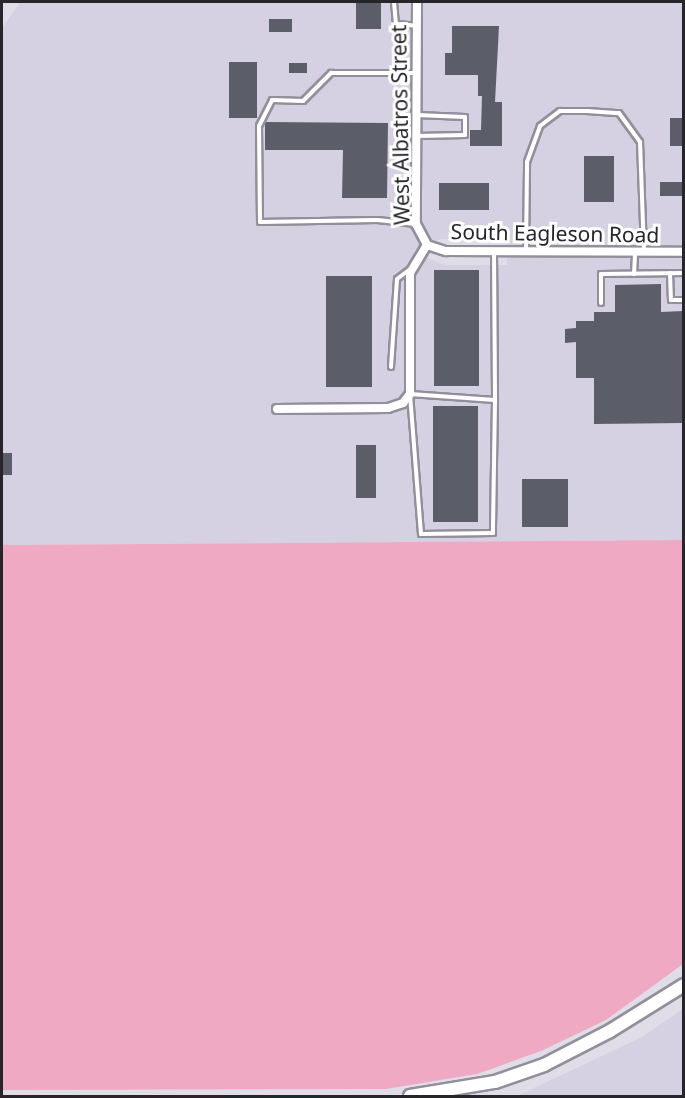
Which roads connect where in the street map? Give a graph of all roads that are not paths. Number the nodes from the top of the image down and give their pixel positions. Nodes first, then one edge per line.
1 (394, 2) edge
2 (417, 2) edge
3 (417, 27) junction
4 (417, 73) junction
5 (417, 115) junction
6 (417, 136) junction
7 (416, 224) junction
8 (427, 245) junction
9 (494, 251) junction
10 (526, 252) junction
11 (639, 252) junction
12 (684, 252) edge
13 (412, 269) junction
14 (670, 273) junction
15 (684, 273) edge
16 (634, 274) junction
17 (684, 300) edge
18 (601, 303) dead end
19 (391, 367) dead end
20 (410, 394) junction
21 (495, 400) junction
22 (277, 409) dead end
23 (684, 986) edge
24 (410, 1096) edge

1 - 3 lane
2 - 3 street, West Albatros Street
3 - 4 street, West Albatros Street
4 - 5 street, West Albatros Street
4 - 7 lane
5 - 6 street, West Albatros Street
5 - 6 lane
6 - 7 street, West Albatros Street
7 - 8 street, West Albatros Street
8 - 9 street, South Eagleson Road
8 - 13 street
9 - 10 street, South Eagleson Road
9 - 21 lane
10 - 11 street, South Eagleson Road
10 - 11 lane
11 - 12 street, South Eagleson Road
11 - 16 lane
13 - 19 lane
13 - 20 street
14 - 15 lane
14 - 16 lane
14 - 17 lane
16 - 18 lane
20 - 21 lane
20 - 21 lane
20 - 22 street
23 - 24 main road

